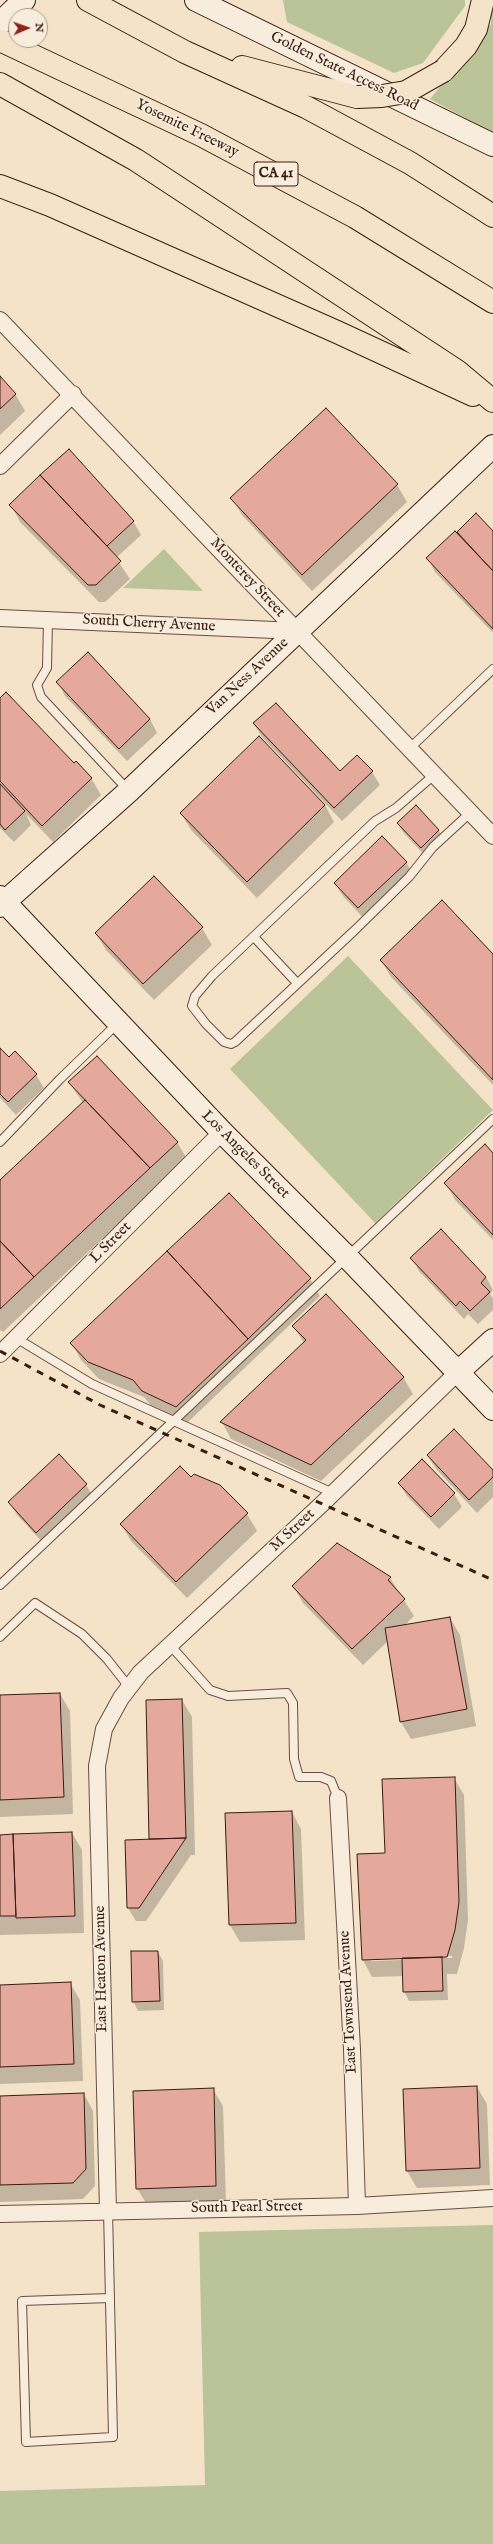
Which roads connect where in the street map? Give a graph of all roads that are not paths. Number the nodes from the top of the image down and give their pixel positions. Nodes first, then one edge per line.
1 (24, 0) edge
2 (88, 0) edge
3 (483, 0) edge
4 (201, 1) edge
5 (0, 23) edge
6 (0, 40) edge
7 (185, 52) junction
8 (9, 90) edge
9 (493, 145) edge
10 (410, 163) junction
11 (0, 186) edge
12 (493, 203) edge
13 (493, 216) edge
14 (493, 302) edge
15 (0, 320) edge
16 (73, 394) junction
17 (493, 401) edge
18 (493, 404) edge
19 (493, 446) edge
20 (0, 466) edge
21 (0, 618) edge
22 (48, 619) junction
23 (297, 631) junction
24 (493, 669) edge
25 (410, 748) junction
26 (434, 775) junction
27 (129, 790) junction
28 (470, 812) junction
29 (493, 836) edge
30 (1, 902) edge
31 (254, 937) junction
32 (297, 983) junction
33 (118, 1023) junction
34 (493, 1119) edge
35 (222, 1132) junction
36 (0, 1142) edge
37 (347, 1257) junction
38 (16, 1338) junction
39 (493, 1340) edge
40 (0, 1354) edge
41 (457, 1373) junction
42 (493, 1410) edge
43 (173, 1421) junction
44 (333, 1493) junction
45 (0, 1585) edge
46 (0, 1637) edge
47 (170, 1646) junction
48 (129, 1687) junction
49 (104, 1730) joint
50 (338, 1798) joint
51 (493, 2198) edge
52 (357, 2206) junction
53 (108, 2210) junction
54 (0, 2214) edge
55 (110, 2298) junction

1 - 5 street
2 - 7 highway
3 - 7 highway, bridge
4 - 9 street, Golden State Access Road
6 - 14 highway, Yosemite Freeway / CA 41
7 - 10 highway
8 - 17 highway
10 - 12 highway
10 - 13 highway
11 - 18 highway
15 - 16 street, Monterey Street
16 - 20 street
16 - 23 street, Monterey Street
19 - 23 street, Van Ness Avenue
21 - 22 street, South Cherry Avenue
22 - 23 street, South Cherry Avenue
22 - 27 lane
23 - 25 street, Monterey Street
23 - 27 street, Van Ness Avenue
24 - 25 lane
25 - 26 street, Monterey Street
26 - 28 street, Monterey Street
26 - 31 lane
27 - 30 street, Van Ness Avenue
28 - 29 street, Monterey Street
28 - 32 lane
30 - 33 street, Los Angeles Street
31 - 32 lane
31 - 32 lane
33 - 35 street, Los Angeles Street
33 - 36 lane
34 - 37 lane
35 - 37 street, Los Angeles Street
35 - 38 street, L Street
37 - 41 street, Los Angeles Street
37 - 43 lane
38 - 40 street, L Street
38 - 43 lane
39 - 41 street, M Street
41 - 42 street, Los Angeles Street
41 - 44 street, M Street
43 - 44 lane
43 - 45 lane
44 - 47 street, M Street
46 - 48 lane
47 - 48 street, M Street
47 - 50 lane
48 - 49 street, M Street
49 - 53 street, East Heaton Avenue
50 - 52 street, East Townsend Avenue
51 - 52 street, South Pearl Street
52 - 53 street, South Pearl Street
53 - 54 street, South Pearl Street
53 - 55 lane
55 - 55 lane

